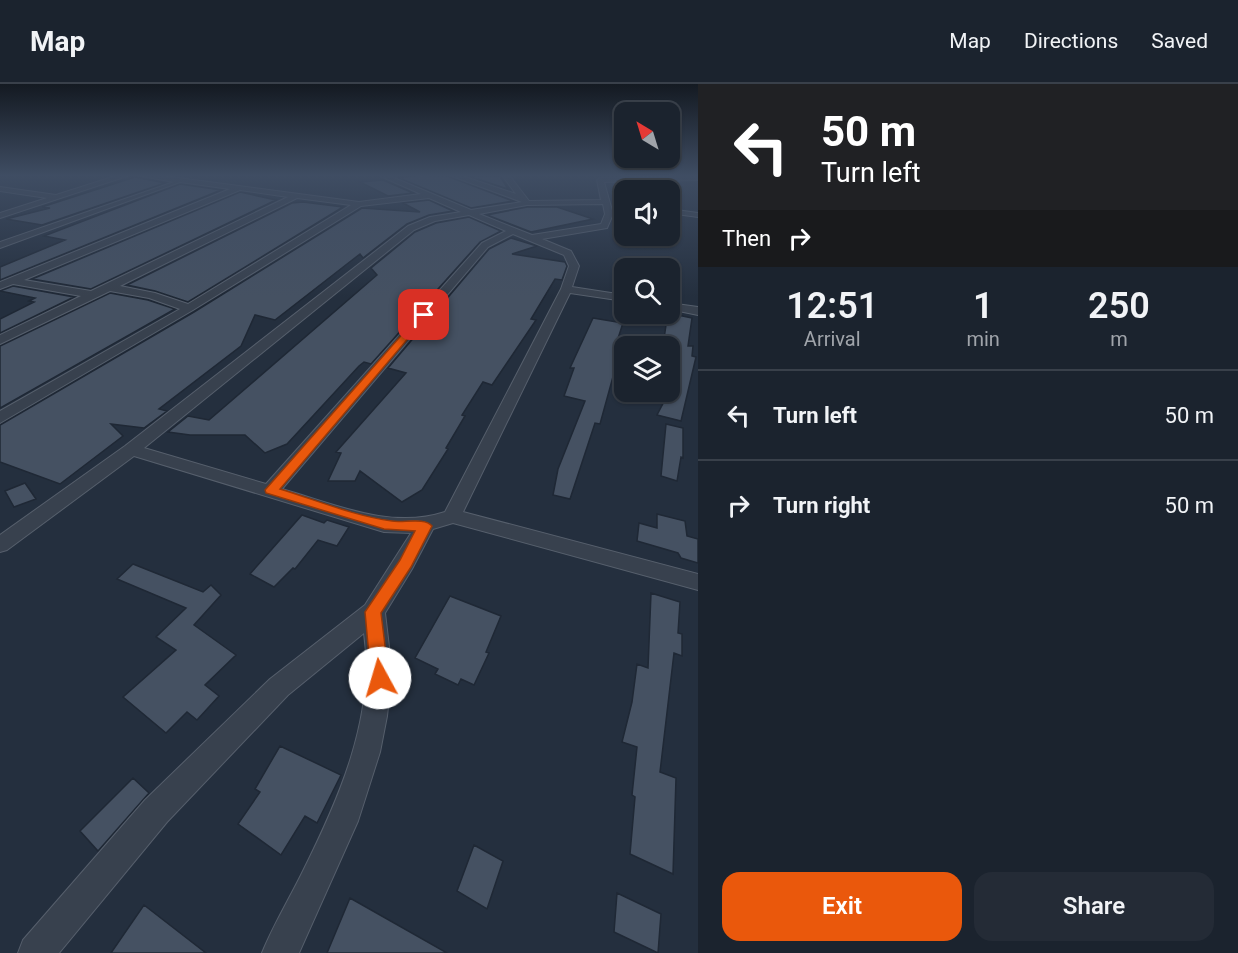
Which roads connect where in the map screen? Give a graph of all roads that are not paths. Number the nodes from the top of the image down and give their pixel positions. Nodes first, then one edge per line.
1 (82, 216) edge
2 (172, 216) edge
3 (255, 216) edge
4 (340, 216) edge
5 (450, 216) edge
6 (476, 216) edge
7 (609, 216) edge
8 (513, 231) junction
9 (529, 237) junction
10 (0, 244) edge
11 (12, 281) junction
12 (0, 286) edge
13 (107, 287) junction
14 (566, 289) junction
15 (93, 295) junction
16 (614, 296) edge
17 (189, 308) junction
18 (680, 308) edge
19 (698, 310) edge
20 (0, 340) edge
21 (0, 418) edge
22 (130, 450) junction
23 (271, 490) junction
24 (452, 516) junction
25 (425, 526) junction
26 (0, 545) edge
27 (698, 582) edge
28 (373, 612) junction
29 (36, 953) edge
30 (280, 953) edge

1 - 10 street
2 - 11 street
3 - 13 street
4 - 17 street
5 - 22 street
6 - 8 street
7 - 9 street
8 - 9 street
8 - 23 street
9 - 14 street
11 - 12 street
11 - 15 street
13 - 15 street
13 - 17 street
14 - 16 street
14 - 24 street
15 - 20 street
17 - 21 street
18 - 19 street
22 - 23 street
22 - 26 street
23 - 25 street
24 - 25 street
24 - 27 street
25 - 28 street
28 - 29 street
28 - 30 street

